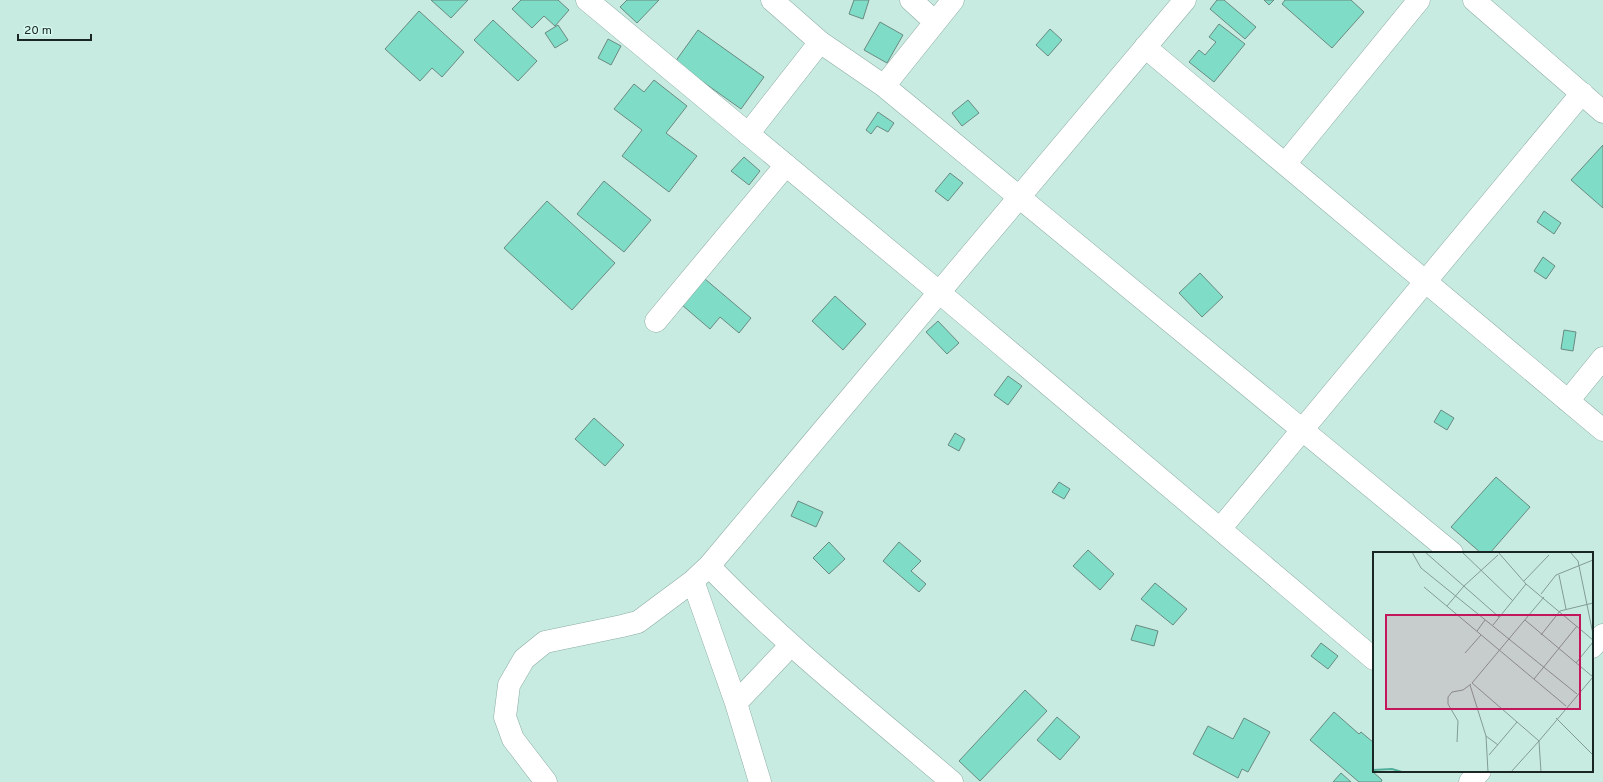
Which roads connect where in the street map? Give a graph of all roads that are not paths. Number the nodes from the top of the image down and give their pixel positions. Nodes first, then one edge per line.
1 (587, 0) edge
2 (772, 0) edge
3 (911, 0) edge
4 (952, 0) edge
5 (1185, 0) edge
6 (1419, 0) edge
7 (1474, 0) edge
8 (935, 22) junction
9 (820, 42) junction
10 (1145, 47) junction
11 (884, 86) junction
12 (1582, 93) junction
13 (1603, 112) edge
14 (748, 134) junction
15 (1285, 164) junction
16 (786, 165) junction
17 (1020, 198) junction
18 (1425, 281) junction
19 (940, 293) junction
20 (656, 321) dead end
21 (1603, 358) edge
22 (1568, 401) junction
23 (1302, 430) junction
24 (1603, 430) edge
25 (1220, 529) junction
26 (1451, 552) edge
27 (701, 573) junction
28 (1603, 635) edge
29 (791, 645) junction
30 (1593, 646) edge
31 (1373, 658) edge
32 (736, 703) junction
33 (1479, 772) edge
34 (546, 782) edge
35 (760, 782) edge
36 (952, 782) edge
37 (1470, 782) edge

1 - 14 street
2 - 9 street
3 - 8 street
4 - 8 street
5 - 10 street
6 - 15 street
7 - 12 street
8 - 11 street
9 - 11 street
9 - 14 street
10 - 15 street
10 - 17 street
11 - 17 street
12 - 13 street
12 - 18 street
14 - 16 street
15 - 18 street
16 - 19 street
16 - 20 street
17 - 19 street
17 - 23 street
18 - 22 street
18 - 23 street
19 - 25 street
19 - 27 street
21 - 22 street
22 - 24 street
23 - 25 street
23 - 26 street
25 - 31 street
27 - 29 street
27 - 32 street
27 - 34 street
28 - 30 street
29 - 32 street
29 - 36 street
32 - 35 street
33 - 37 street

